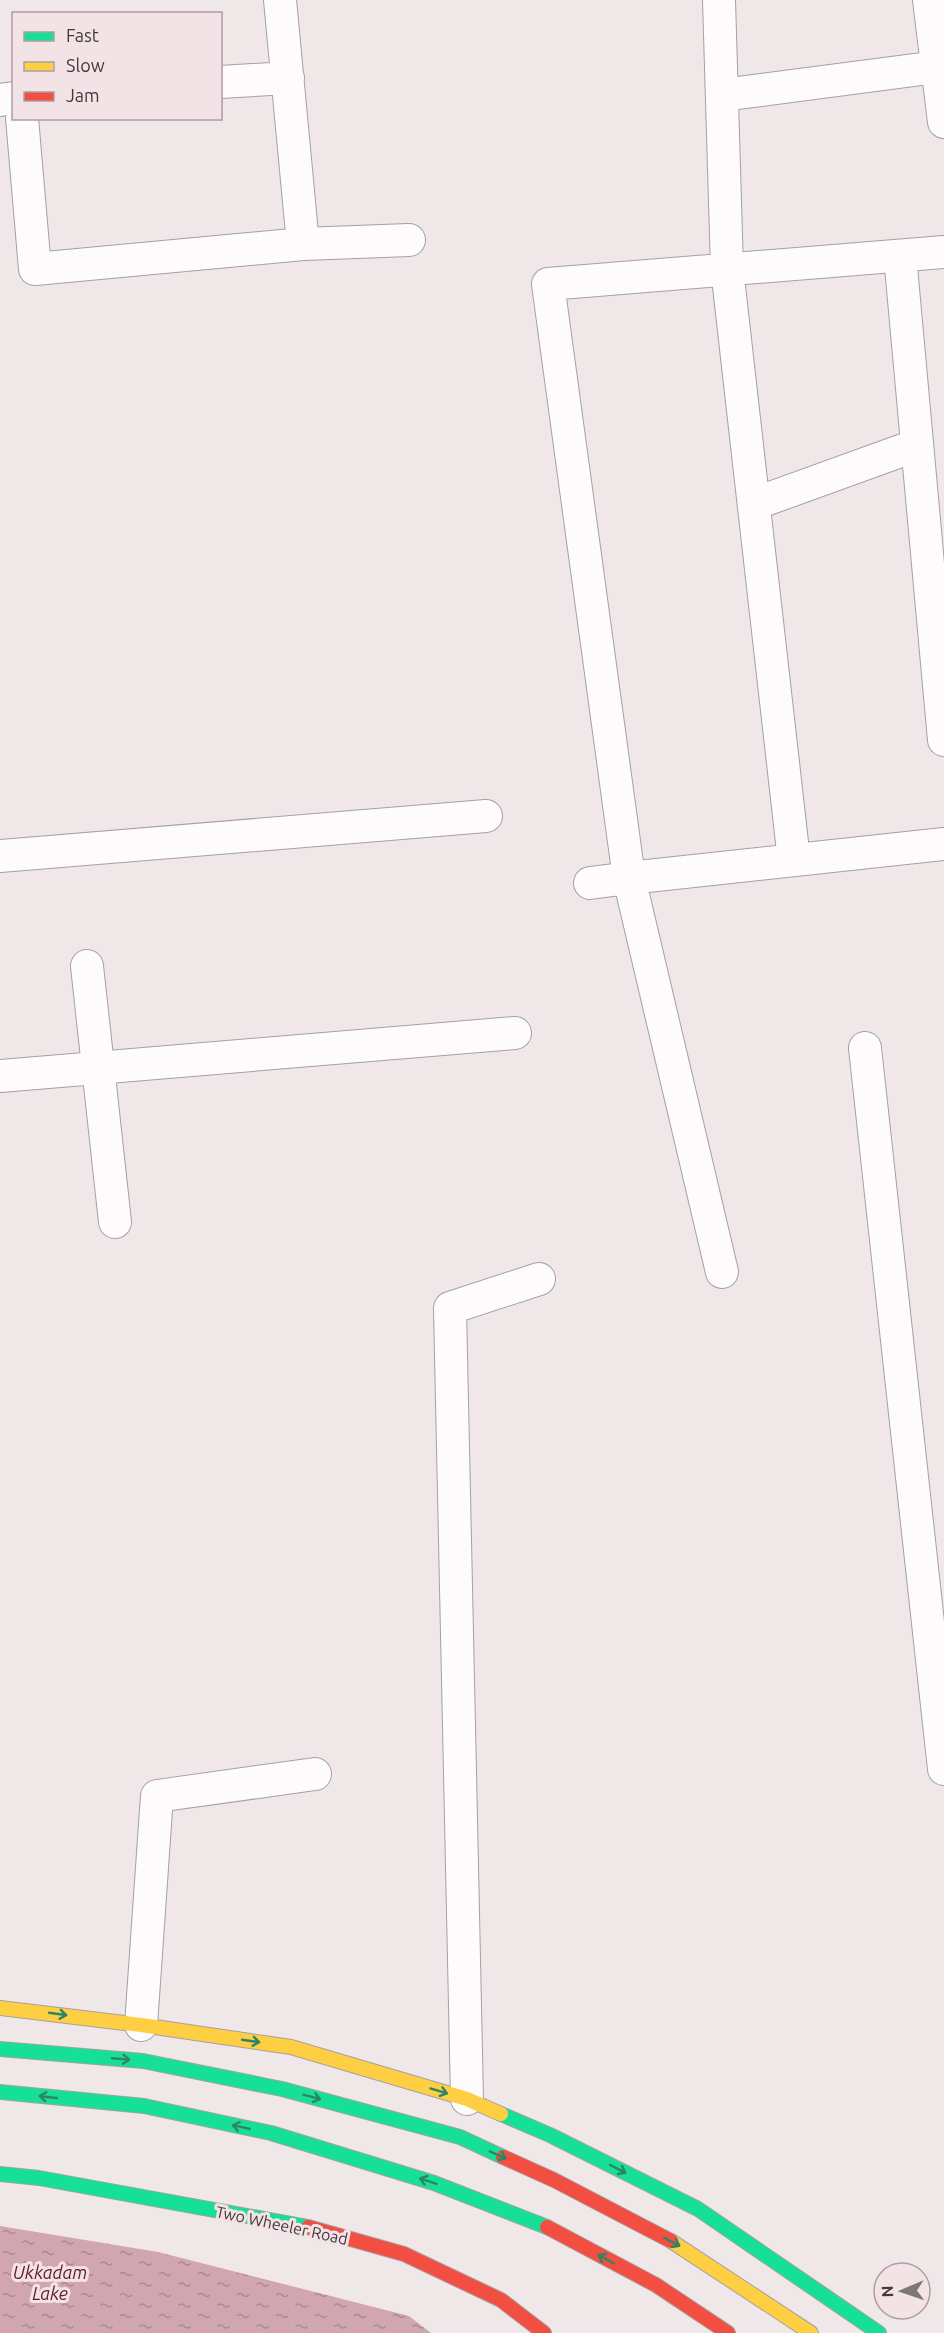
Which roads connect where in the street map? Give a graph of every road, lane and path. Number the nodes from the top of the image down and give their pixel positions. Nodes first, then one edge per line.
1 (280, 0) edge
2 (719, 0) edge
3 (929, 0) edge
4 (937, 67) junction
5 (288, 78) junction
6 (222, 82) edge
7 (722, 95) junction
8 (22, 120) edge
9 (944, 122) edge
10 (410, 240) dead end
11 (303, 244) junction
12 (943, 248) edge
13 (900, 256) junction
14 (727, 269) junction
15 (917, 445) junction
16 (754, 504) junction
17 (944, 740) edge
18 (486, 816) dead end
19 (944, 844) edge
20 (0, 856) edge
21 (794, 860) junction
22 (628, 878) junction
23 (590, 883) dead end
24 (87, 966) dead end
25 (515, 1033) dead end
26 (865, 1048) dead end
27 (98, 1068) junction
28 (0, 1076) edge
29 (115, 1222) dead end
30 (722, 1272) dead end
31 (539, 1279) dead end
32 (938, 1664) edge
33 (944, 1769) edge
34 (315, 1774) dead end
35 (0, 2008) edge
36 (141, 2025) junction
37 (0, 2049) edge
38 (0, 2092) edge
39 (467, 2100) junction
40 (0, 2174) edge
41 (544, 2333) edge
42 (728, 2333) edge
43 (811, 2333) edge
44 (879, 2333) edge

1 - 5 street
2 - 7 street
3 - 4 street
4 - 7 street
4 - 9 street
5 - 6 street
5 - 11 street
7 - 14 street
8 - 11 street
10 - 11 street
12 - 13 street
13 - 14 street
13 - 15 street
14 - 16 street
14 - 22 street
15 - 16 street
15 - 17 street
16 - 21 street
18 - 20 street
19 - 21 street
21 - 22 street
22 - 23 street
22 - 30 street
24 - 27 street
25 - 27 street
26 - 32 street
27 - 28 street
27 - 29 street
31 - 39 street
32 - 33 street
34 - 36 street
35 -> 36 main road
36 -> 39 main road
37 -> 43 main road
42 -> 38 main road
39 -> 44 main road
40 - 41 main road, Two Wheeler Road

